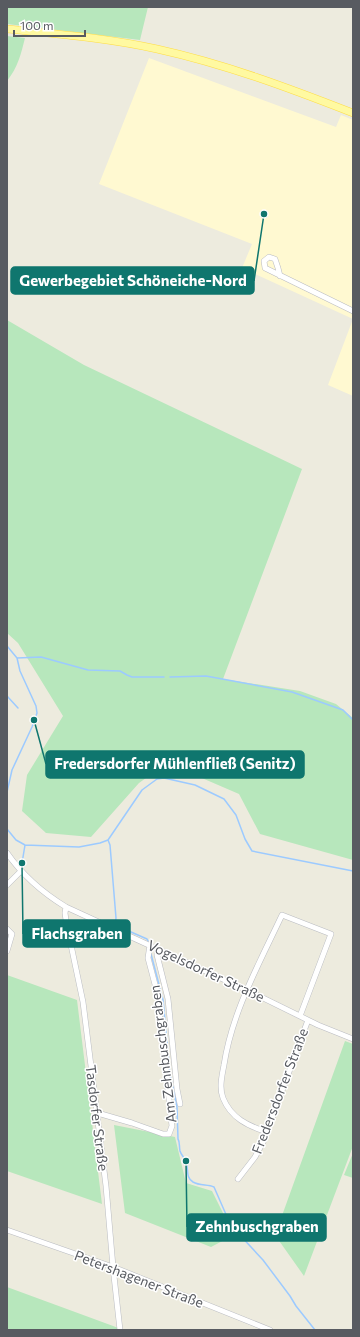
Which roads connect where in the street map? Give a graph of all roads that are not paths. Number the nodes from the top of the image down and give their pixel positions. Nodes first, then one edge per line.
1 (7, 28) edge
2 (353, 113) edge
3 (280, 276) dead end
4 (353, 311) edge
5 (7, 853) edge
6 (21, 871) junction
7 (7, 885) edge
8 (66, 907) junction
9 (7, 929) edge
10 (150, 945) junction
11 (158, 949) junction
12 (7, 950) edge
13 (247, 991) junction
14 (300, 1016) junction
15 (308, 1020) junction
16 (353, 1039) edge
17 (180, 1104) dead end
18 (96, 1114) junction
19 (267, 1132) junction
20 (238, 1179) dead end
21 (7, 1230) edge
22 (113, 1267) junction
23 (120, 1330) edge
24 (270, 1330) edge

1 - 2 main road
3 - 4 street
5 - 6 street, Vogelsdorfer Straße
6 - 7 street
6 - 8 street, Vogelsdorfer Straße
8 - 10 street, Vogelsdorfer Straße
8 - 18 street, Tasdorfer Straße
9 - 12 street
10 - 11 street, Vogelsdorfer Straße
10 - 18 street, Am Zehnbuschgraben
11 - 13 street, Vogelsdorfer Straße
11 - 17 street, Am Zehnbuschgraben
13 - 14 street, Vogelsdorfer Straße
13 - 14 street
13 - 19 street
14 - 15 street, Vogelsdorfer Straße
15 - 16 street, Vogelsdorfer Straße
15 - 19 street, Fredersdorfer Straße
18 - 22 street, Tasdorfer Straße
19 - 20 street, Fredersdorfer Straße
21 - 22 street, Petershagener Straße
22 - 23 street, Tasdorfer Straße
22 - 24 street, Petershagener Straße

